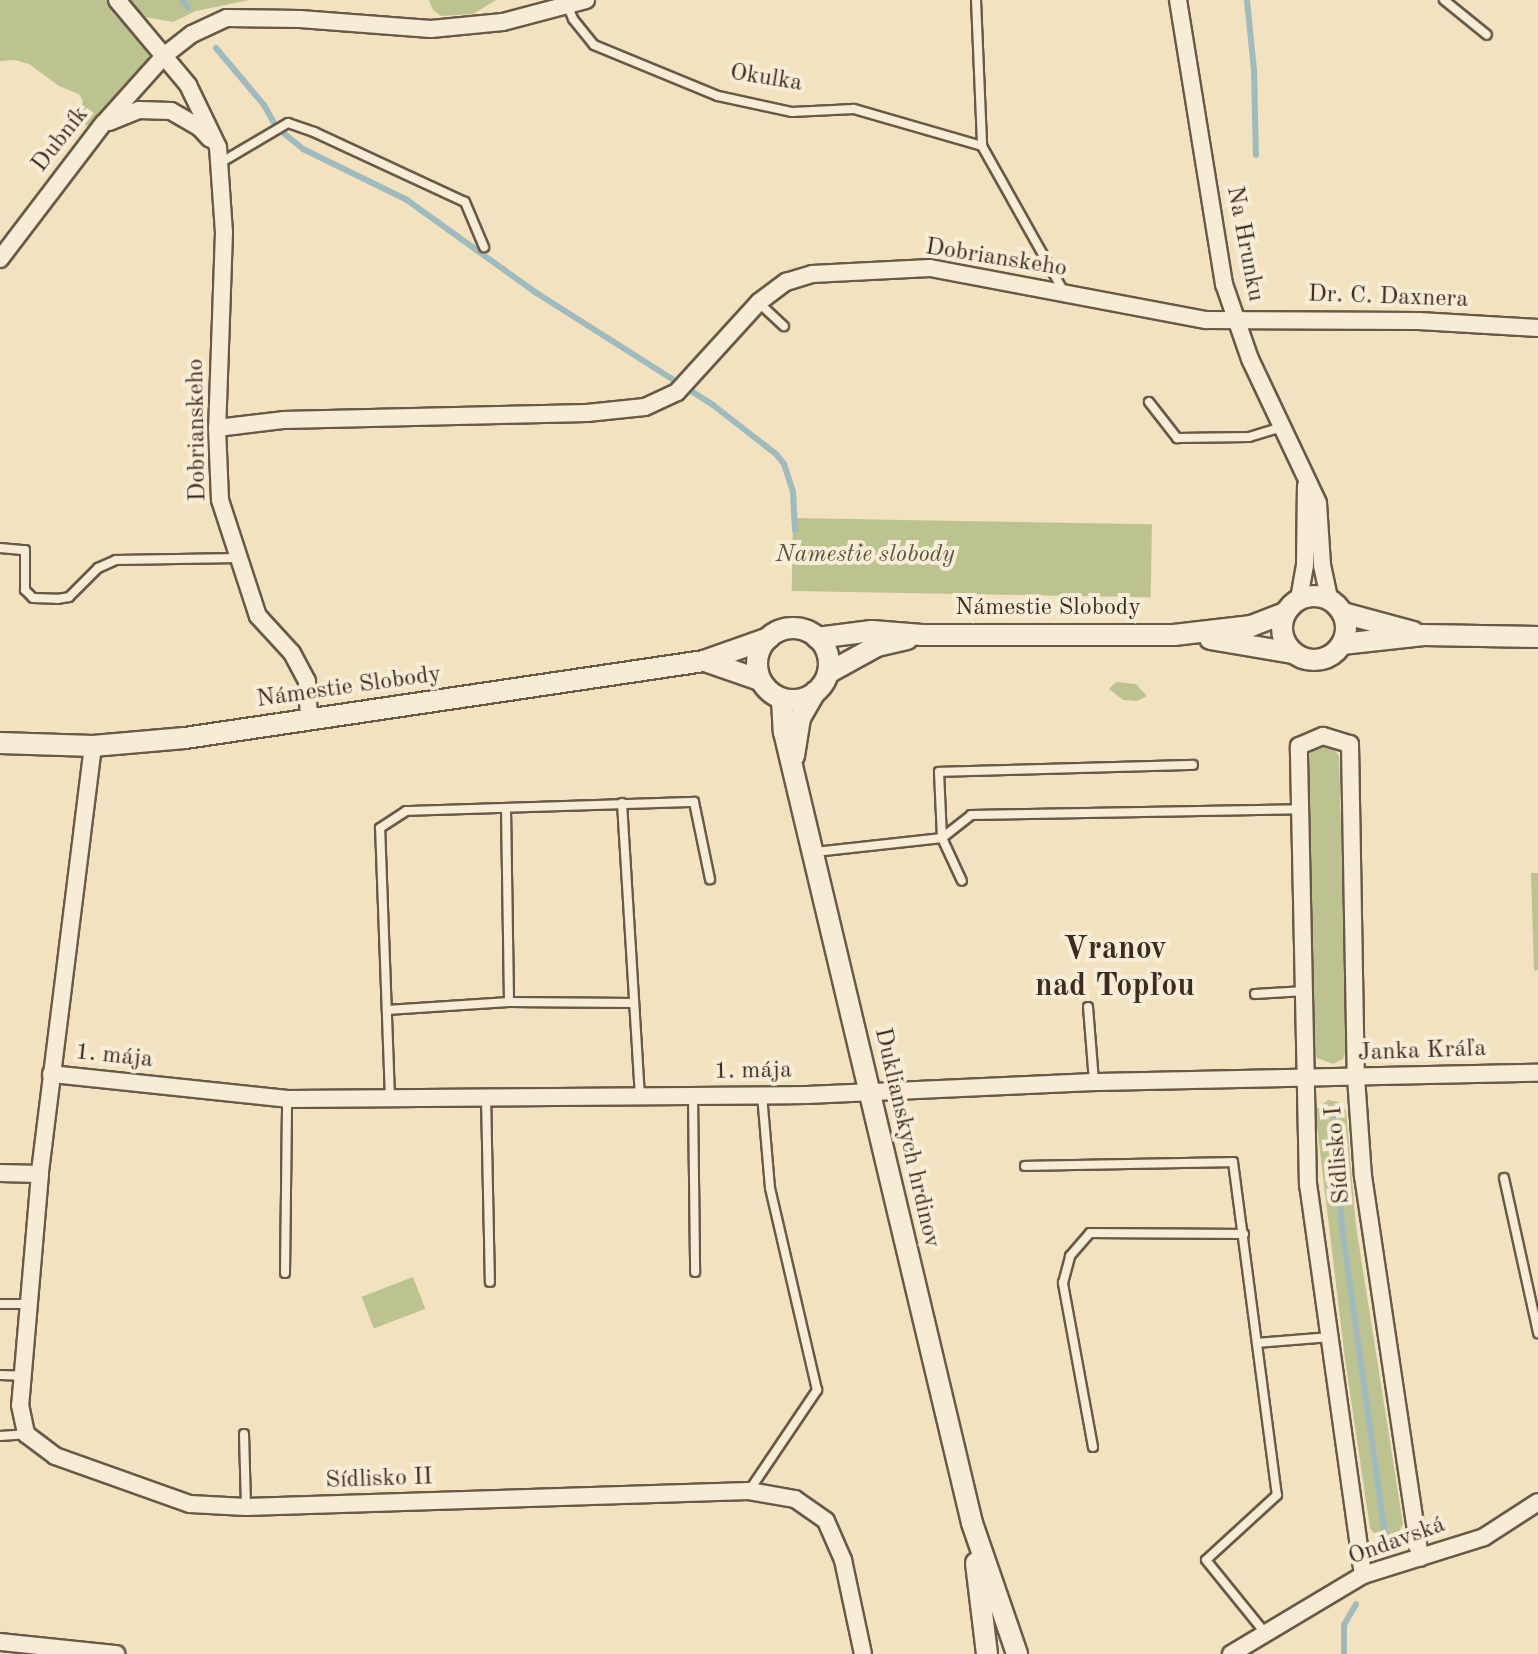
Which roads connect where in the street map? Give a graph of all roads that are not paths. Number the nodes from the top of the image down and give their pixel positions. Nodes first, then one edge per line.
1 (117, 0) edge
2 (586, 0) edge
3 (976, 0) edge
4 (1178, 0) edge
5 (1444, 0) edge
6 (568, 7) junction
7 (1487, 35) dead end
8 (165, 55) junction
9 (103, 124) junction
10 (982, 146) junction
11 (219, 155) junction
12 (484, 247) dead end
13 (0, 259) edge
14 (1065, 294) junction
15 (759, 302) junction
16 (1236, 322) junction
17 (784, 326) dead end
18 (1538, 328) edge
19 (1149, 402) dead end
20 (1283, 427) junction
21 (217, 428) junction
22 (1306, 484) junction
23 (0, 548) edge
24 (239, 558) junction
25 (1292, 606) junction
26 (1336, 606) junction
27 (922, 635) junction
28 (1174, 635) junction
29 (1424, 635) junction
30 (1538, 637) edge
31 (769, 638) junction
32 (817, 638) junction
33 (1342, 644) junction
34 (1294, 653) junction
35 (704, 661) junction
36 (828, 673) junction
37 (760, 680) junction
38 (815, 692) junction
39 (782, 699) junction
40 (309, 720) junction
41 (0, 743) edge
42 (93, 746) junction
43 (793, 764) junction
44 (1193, 765) dead end
45 (622, 803) junction
46 (506, 809) junction
47 (1301, 809) junction
48 (942, 838) junction
49 (814, 852) junction
50 (710, 879) dead end
51 (962, 881) dead end
52 (1305, 991) junction
53 (1255, 994) dead end
54 (509, 1002) junction
55 (634, 1003) junction
56 (1088, 1007) dead end
57 (387, 1010) junction
58 (1538, 1073) edge
59 (51, 1074) junction
60 (1356, 1077) junction
61 (1307, 1079) junction
62 (1094, 1082) junction
63 (867, 1091) junction
64 (640, 1094) junction
65 (762, 1094) junction
66 (486, 1096) junction
67 (693, 1097) junction
68 (390, 1098) junction
69 (287, 1099) junction
70 (1025, 1166) dead end
71 (0, 1173) edge
72 (40, 1174) junction
73 (1504, 1178) dead end
74 (1244, 1234) junction
75 (695, 1272) dead end
76 (285, 1273) dead end
77 (490, 1282) dead end
78 (0, 1304) edge
79 (30, 1304) junction
80 (1538, 1333) edge
81 (1330, 1337) junction
82 (1257, 1343) junction
83 (0, 1375) edge
84 (24, 1376) junction
85 (26, 1434) junction
86 (244, 1434) dead end
87 (0, 1436) edge
88 (1093, 1447) dead end
89 (749, 1491) junction
90 (1538, 1502) edge
91 (246, 1507) junction
92 (972, 1523) junction
93 (1420, 1558) junction
94 (1363, 1575) junction
95 (1266, 1634) junction
96 (0, 1642) edge
97 (116, 1654) edge
98 (863, 1654) edge
99 (987, 1654) edge
100 (1017, 1654) edge
101 (1231, 1654) edge

1 - 8 street, Dobrianskeho
2 - 6 street
3 - 10 lane
4 - 16 street, Na Hrunku
5 - 7 lane
6 - 8 street
6 - 10 lane, Okulka
8 - 9 street, Dubník
8 - 11 street, Dobrianskeho
9 - 11 street
9 - 13 street, Dubník
10 - 14 lane
11 - 12 lane
11 - 21 street, Dobrianskeho
14 - 15 street, Dobrianskeho
14 - 16 street, Dobrianskeho
15 - 17 lane
15 - 21 street, Dobrianskeho
16 - 18 street, Dr. C. Daxnera
16 - 20 street, Na Hrunku
19 - 20 lane
20 - 22 street, Na Hrunku
21 - 24 street, Dobrianskeho
22 - 25 street, Na Hrunku
22 - 26 street, Na Hrunku
23 - 24 lane
24 - 40 street, Dobrianskeho
25 - 26 street
25 - 28 street, Námestie Slobody
25 - 34 street
26 - 29 street
26 - 33 street
27 - 28 street, Námestie Slobody
27 - 32 street
27 - 36 street
28 - 34 street, Námestie Slobody
29 - 30 street
29 - 33 street
31 - 32 street
31 - 35 street, Námestie Slobody
31 - 37 street
32 - 36 street
33 - 34 street
35 - 37 street
35 - 40 street, Námestie Slobody
36 - 38 street
37 - 39 street
38 - 39 street
38 - 43 street
39 - 43 street, Duklianskych hrdinov
40 - 42 street, Námestie Slobody
41 - 42 street, Námestie Slobody
42 - 59 street
43 - 49 street, Duklianskych hrdinov
44 - 48 lane
45 - 46 lane
45 - 50 lane
45 - 55 lane
46 - 54 lane
46 - 57 lane
47 - 48 lane
47 - 52 street, Sídlisko I
47 - 60 street, Sídlisko I
48 - 49 lane
48 - 51 lane
49 - 63 street, Duklianskych hrdinov
52 - 53 lane
52 - 61 street, Sídlisko I
54 - 55 lane
54 - 57 lane
55 - 64 lane
56 - 62 lane
57 - 68 lane
58 - 60 street, Janka Kráľa
59 - 69 street, 1. mája
59 - 72 street, 1. mája
60 - 61 street, Janka Kráľa
60 - 93 street, Sídlisko I
61 - 62 street, Sídlisko I
61 - 81 street, Sídlisko I
62 - 63 street, Sídlisko I
63 - 65 street, 1. mája
63 - 92 street, Duklianskych hrdinov
64 - 66 street, 1. mája
64 - 67 street, 1. mája
65 - 67 street, 1. mája
65 - 89 lane
66 - 68 street, 1. mája
66 - 77 lane
67 - 75 lane
68 - 69 street, 1. mája
69 - 76 lane
70 - 74 lane
71 - 72 street
72 - 79 street, 1. mája
73 - 80 lane
74 - 82 lane
74 - 88 lane
78 - 79 lane
79 - 84 street, 1. mája
81 - 82 lane
81 - 94 street, Sídlisko I
82 - 95 lane
83 - 84 lane
84 - 85 street, 1. mája
85 - 87 lane
85 - 91 street, Sídlisko II
86 - 91 lane
89 - 91 street, Sídlisko II
89 - 98 street
90 - 93 street, Ondavská
92 - 99 street, Duklianskych hrdinov
92 - 100 street, Duklianskych hrdinov
93 - 94 street, Ondavská
94 - 95 street, Ondavská
95 - 101 street, Ondavská
96 - 97 street

